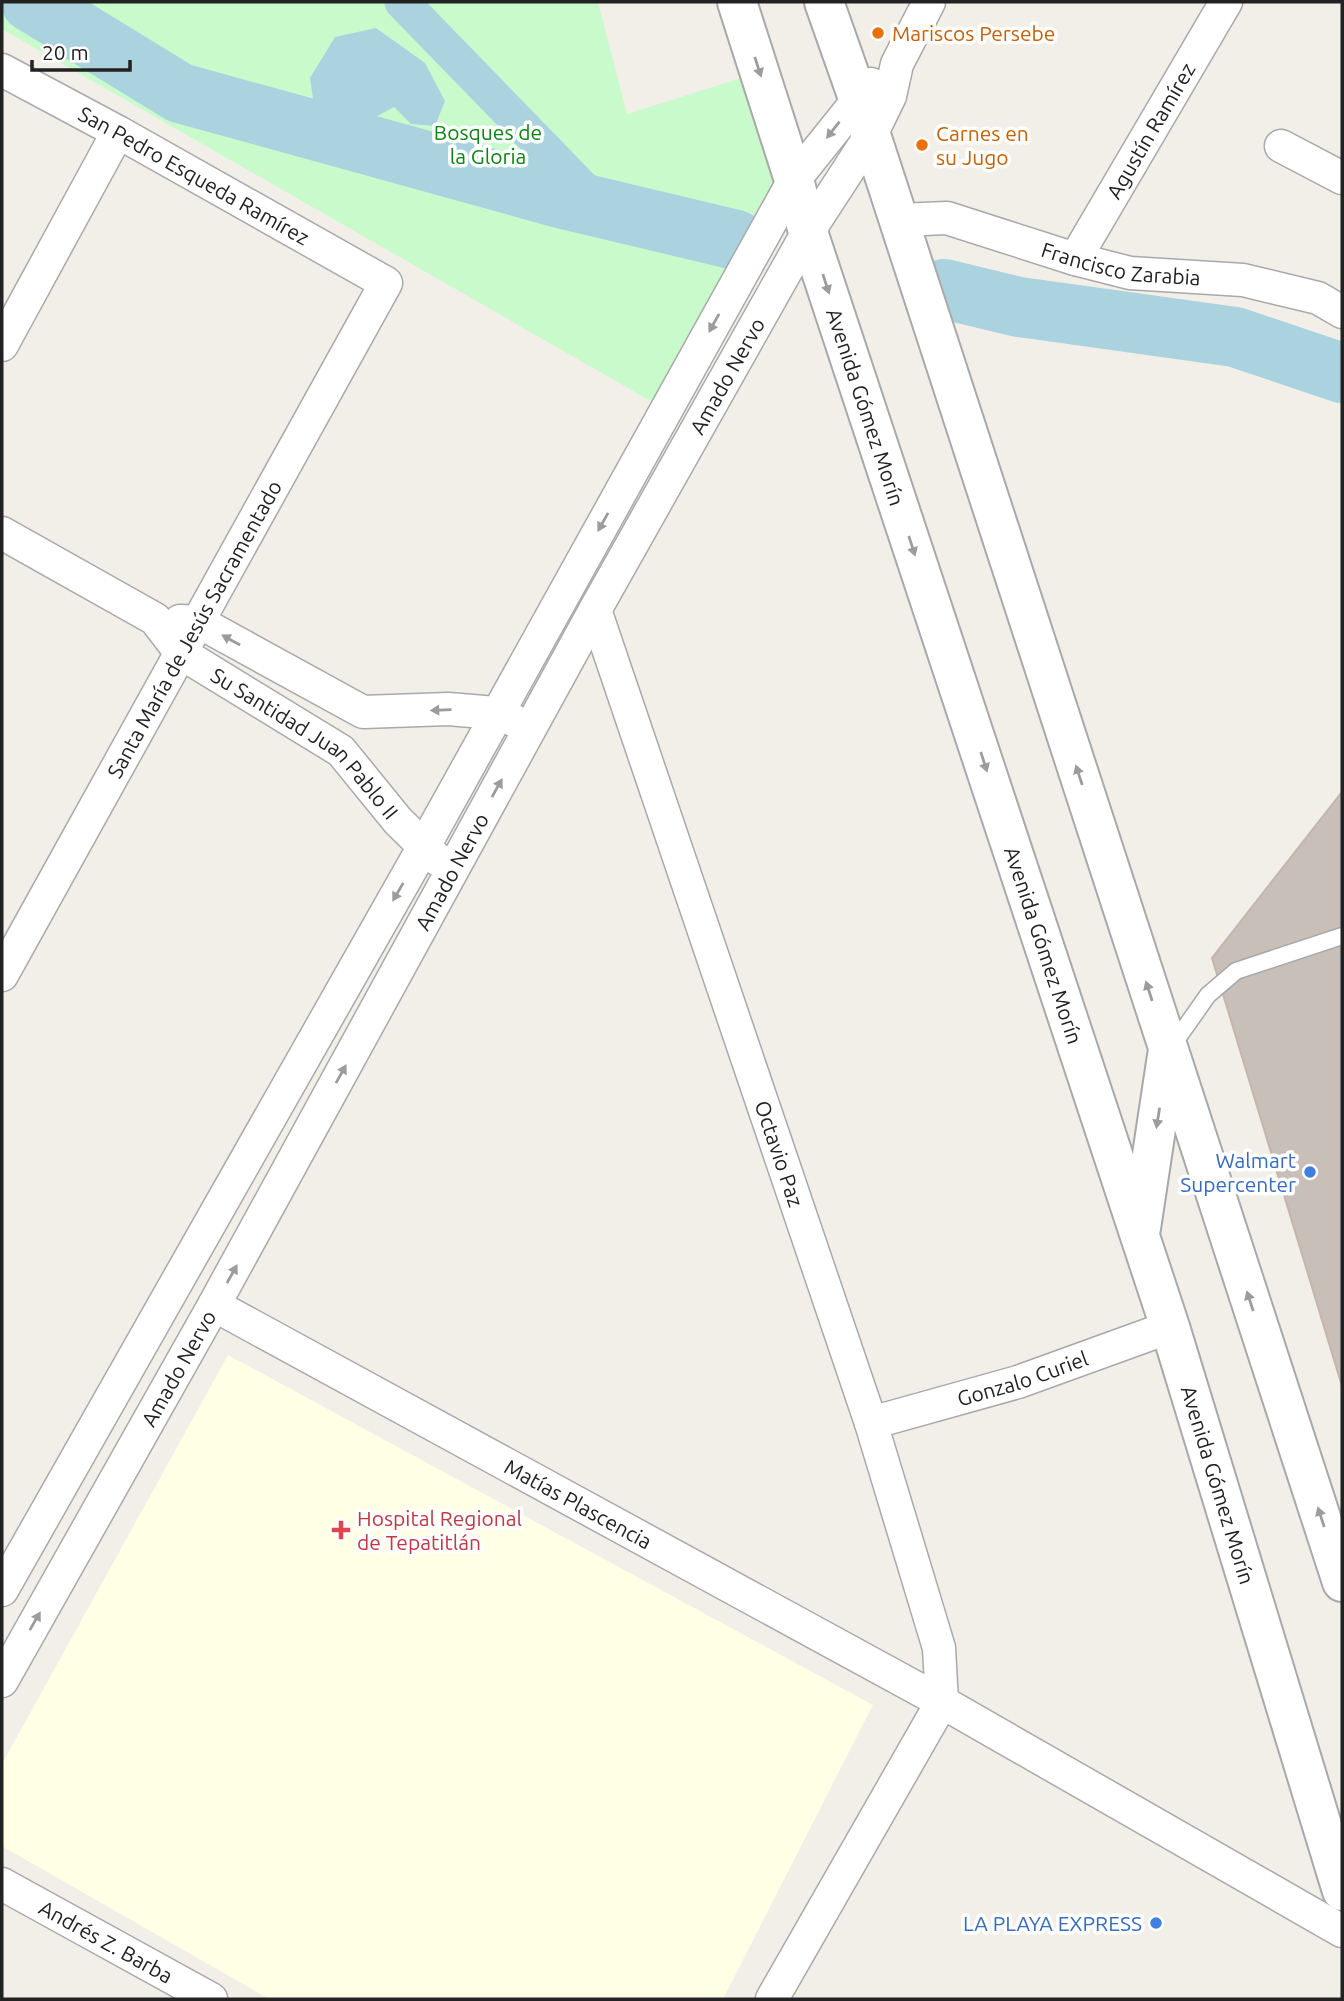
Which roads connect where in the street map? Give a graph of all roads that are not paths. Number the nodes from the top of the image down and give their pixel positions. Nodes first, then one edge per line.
1 (737, 2) edge
2 (824, 2) edge
3 (929, 2) edge
4 (1226, 2) edge
5 (897, 64) junction
6 (2, 70) edge
7 (858, 99) junction
8 (118, 132) junction
9 (871, 135) junction
10 (1281, 146) dead end
11 (1342, 178) edge
12 (794, 180) junction
13 (899, 220) junction
14 (808, 232) junction
15 (1075, 259) junction
16 (386, 283) joint
17 (1342, 312) edge
18 (2, 345) edge
19 (2, 533) edge
20 (595, 610) junction
21 (155, 618) junction
22 (199, 622) junction
23 (181, 653) junction
24 (363, 712) junction
25 (496, 713) junction
26 (531, 726) junction
27 (341, 751) junction
28 (423, 848) junction
29 (453, 870) junction
30 (1342, 936) edge
31 (2, 975) edge
32 (1168, 1050) junction
33 (1140, 1234) junction
34 (214, 1305) junction
35 (1170, 1327) junction
36 (871, 1423) junction
37 (13, 1542) edge
38 (1342, 1582) edge
39 (2, 1590) edge
40 (2, 1681) edge
41 (942, 1702) junction
42 (2, 1884) edge
43 (1342, 1891) edge
44 (1342, 1931) edge
45 (211, 1999) edge
46 (772, 1999) edge

1 -> 12 street, Avenida Gómez Morín
2 - 7 street
3 - 5 street, Amado Nervo
4 - 15 street, Agustín Ramírez
5 - 7 street, Amado Nervo
5 - 9 street, Amado Nervo
6 - 8 street, San Pedro Esqueda Ramírez
7 - 9 street
7 -> 12 street, Amado Nervo
8 - 16 street, San Pedro Esqueda Ramírez
8 - 18 street
9 - 13 street
9 - 14 street, Amado Nervo
10 - 11 street
12 - 14 street, Avenida Gómez Morín
12 -> 25 street, Amado Nervo
13 - 15 street, Francisco Zarabia
32 -> 13 street
14 - 20 street, Amado Nervo
14 -> 33 street, Avenida Gómez Morín
15 - 17 street, Francisco Zarabia
16 - 22 street, Santa María de Jesús Sacramentado
19 - 21 street, Su Santidad Juan Pablo II
20 - 26 street, Amado Nervo
20 - 36 street, Octavio Paz
21 - 22 street, Su Santidad Juan Pablo II
21 - 23 street, Su Santidad Juan Pablo II
22 - 23 street, Santa María de Jesús Sacramentado
24 -> 22 street, Su Santidad Juan Pablo II
23 - 27 street, Su Santidad Juan Pablo II
23 - 31 street, Santa María de Jesús Sacramentado
25 -> 24 street
24 - 27 street
25 - 26 street
25 - 28 street, Amado Nervo
29 -> 26 street, Amado Nervo
27 - 28 street, Su Santidad Juan Pablo II
28 - 29 street, Su Santidad Juan Pablo II
28 -> 37 street, Amado Nervo
34 -> 29 street, Amado Nervo
30 - 32 lane
32 -> 33 street
38 -> 32 street
33 - 35 street, Avenida Gómez Morín
40 -> 34 street, Amado Nervo
34 - 41 street, Matías Plascencia
35 - 36 street, Gonzalo Curiel
35 - 43 street, Avenida Gómez Morín
36 - 41 street, Octavio Paz
37 - 39 street, Amado Nervo
41 - 44 street, Matías Plascencia
41 - 46 street
42 - 45 street, Andrés Z. Barba

